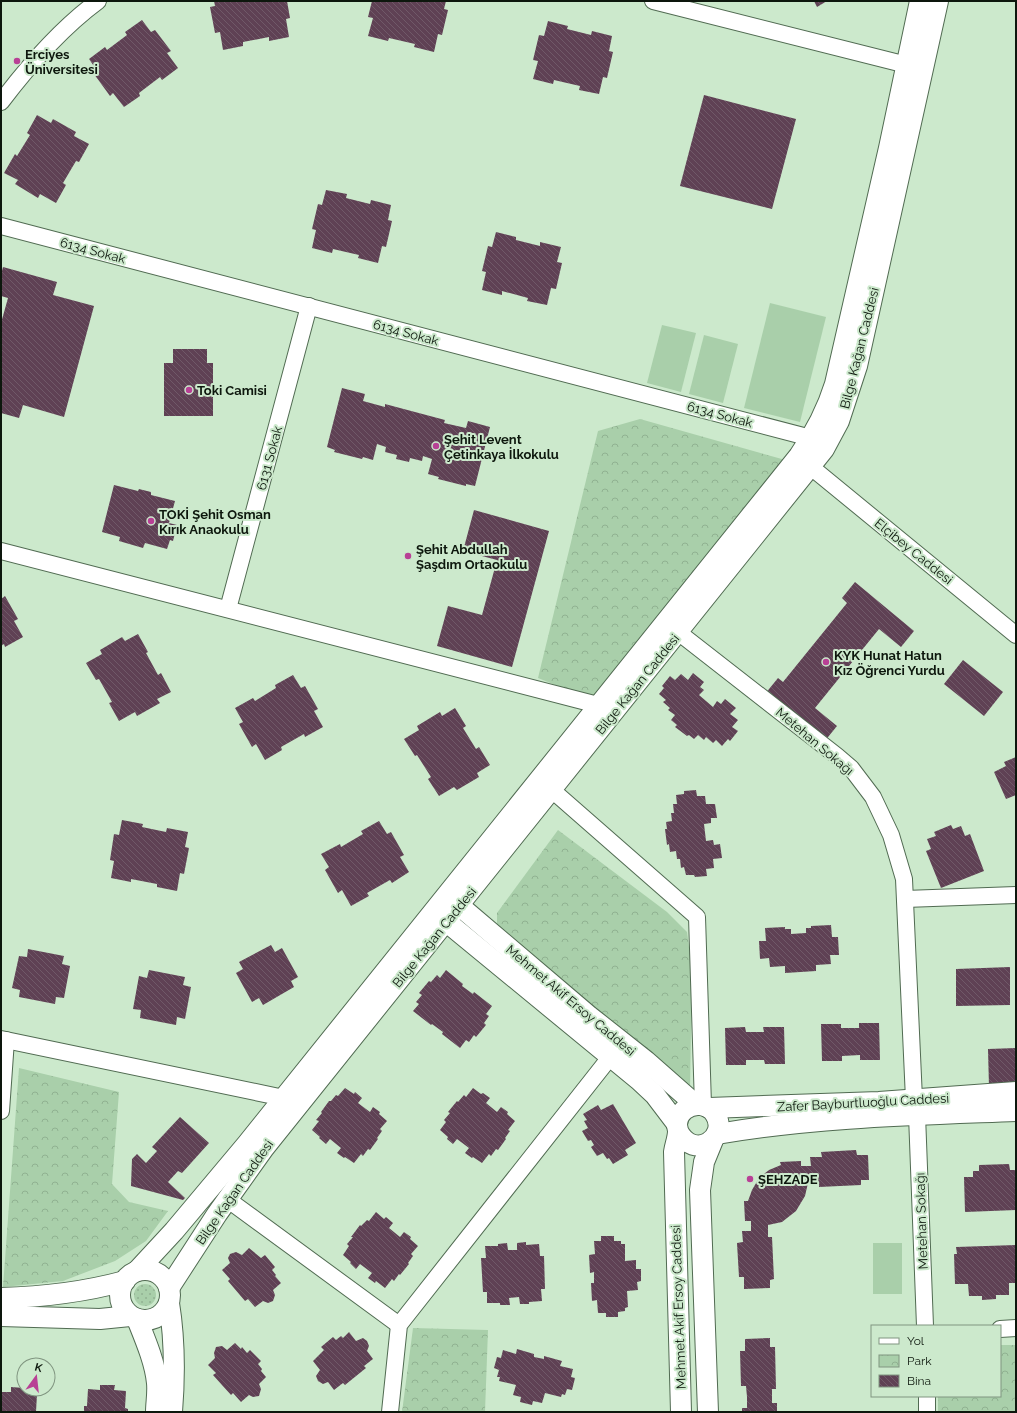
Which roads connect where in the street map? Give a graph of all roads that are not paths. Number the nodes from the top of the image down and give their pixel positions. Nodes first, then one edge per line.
1 (98, 1) edge
2 (653, 1) edge
3 (920, 1) edge
4 (938, 1) edge
5 (907, 64) junction
6 (1, 102) edge
7 (1, 226) edge
8 (309, 306) junction
9 (811, 438) junction
10 (811, 467) junction
11 (1, 551) edge
12 (228, 610) junction
13 (678, 632) junction
14 (1016, 635) edge
15 (598, 705) junction
16 (552, 790) junction
17 (1016, 895) edge
18 (905, 899) junction
19 (453, 900) junction
20 (440, 916) junction
21 (4, 1039) edge
22 (611, 1056) junction
23 (1016, 1092) edge
24 (284, 1098) junction
25 (703, 1106) junction
26 (916, 1107) junction
27 (1, 1110) edge
28 (1016, 1111) edge
29 (678, 1128) junction
30 (715, 1137) junction
31 (227, 1199) junction
32 (131, 1276) junction
33 (169, 1296) junction
34 (1, 1298) edge
35 (1, 1316) edge
36 (133, 1318) junction
37 (399, 1325) junction
38 (924, 1325) edge
39 (1016, 1328) edge
40 (1001, 1329) edge
41 (927, 1397) edge
42 (156, 1412) edge
43 (172, 1412) edge
44 (390, 1412) edge
45 (681, 1412) edge
46 (708, 1412) edge
47 (928, 1412) edge

1 - 6 street
2 - 5 street
3 - 5 street, Bilge Kağan Caddesi
4 - 10 street, Bilge Kağan Caddesi
5 - 9 street, Bilge Kağan Caddesi
7 - 8 street, 6134 Sokak
8 - 9 street, 6134 Sokak
8 - 12 street, 6131 Sokak
9 - 15 street, Bilge Kağan Caddesi
10 - 13 street, Bilge Kağan Caddesi
10 - 14 street, Elçibey Caddesi
11 - 12 street
12 - 15 street
13 - 16 street, Bilge Kağan Caddesi
13 - 18 street, Metehan Sokağı
15 - 19 street, Bilge Kağan Caddesi
16 - 19 street, Bilge Kağan Caddesi
16 - 25 street
17 - 18 street
18 - 26 street, Metehan Sokağı
19 - 20 street, Bilge Kağan Caddesi
19 - 25 street, Mehmet Akif Ersoy Caddesi
20 - 22 street, Mehmet Akif Ersoy Caddesi
20 - 24 street, Bilge Kağan Caddesi
20 - 31 street, Bilge Kağan Caddesi
21 - 24 street
21 - 27 street
22 - 29 street, Mehmet Akif Ersoy Caddesi
22 - 37 street
23 - 26 street, Zafer Bayburtluoğlu Caddesi
24 - 32 street, Bilge Kağan Caddesi
25 - 26 street, Zafer Bayburtluoğlu Caddesi
25 - 29 street
25 - 30 street
26 - 28 street, Zafer Bayburtluoğlu Caddesi
26 - 30 street, Zafer Bayburtluoğlu Caddesi
26 - 38 street, Metehan Sokağı
29 - 30 street
29 - 45 street, Mehmet Akif Ersoy Caddesi
30 - 46 street, Mehmet Akif Ersoy Caddesi
31 - 33 street, Bilge Kağan Caddesi
31 - 37 street
32 - 33 street
32 - 34 street
32 - 36 street
33 - 36 street
33 - 43 street
35 - 36 street
36 - 42 street
37 - 44 street
39 - 40 street
41 - 47 street

